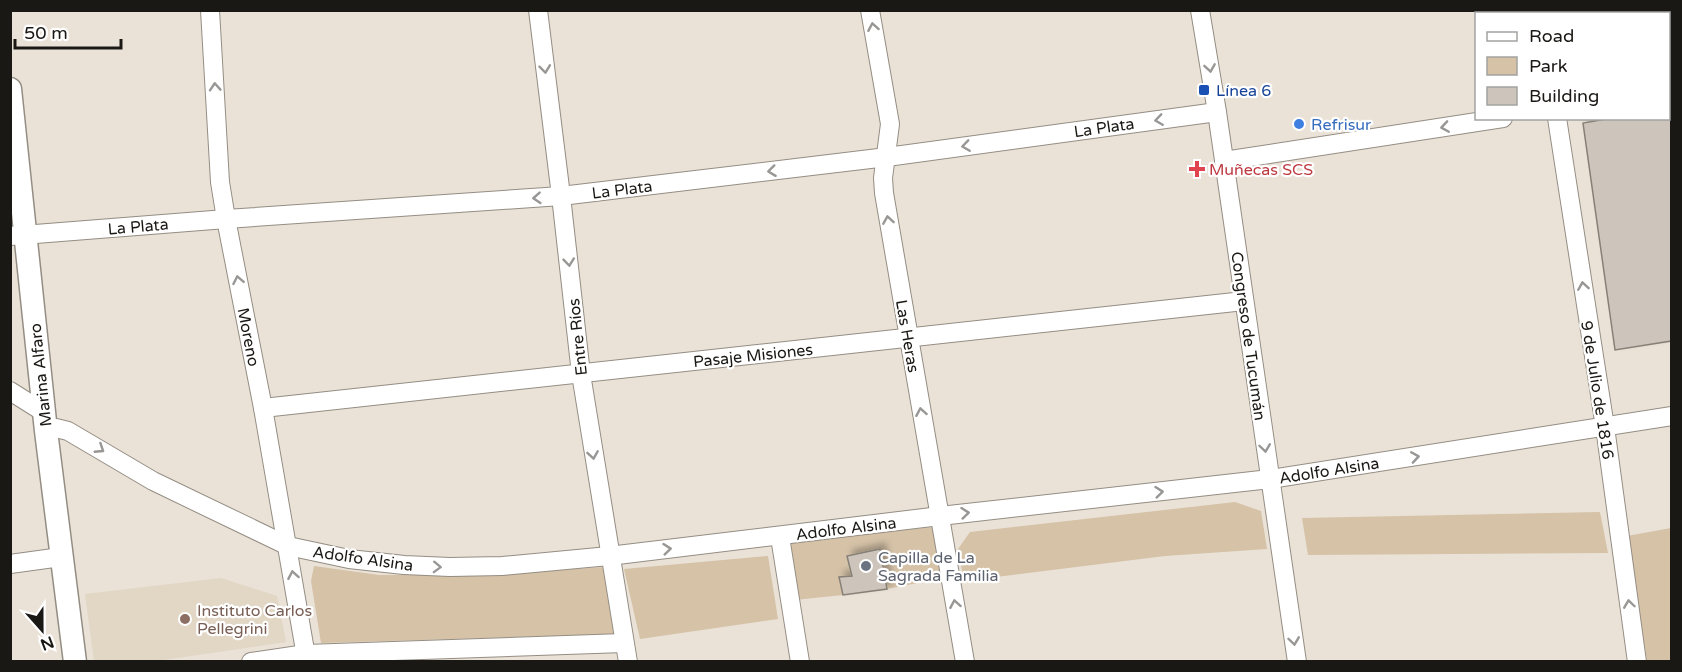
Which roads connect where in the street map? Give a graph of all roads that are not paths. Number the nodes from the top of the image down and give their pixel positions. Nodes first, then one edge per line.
1 (210, 10) edge
2 (538, 10) edge
3 (870, 10) edge
4 (1200, 10) edge
5 (10, 89) edge
6 (1217, 112) junction
7 (1490, 120) edge
8 (1557, 120) edge
9 (886, 157) junction
10 (1224, 161) junction
11 (561, 196) junction
12 (226, 219) junction
13 (18, 236) edge
14 (1244, 302) junction
15 (908, 338) junction
16 (581, 374) junction
17 (10, 391) edge
18 (263, 408) junction
19 (1671, 416) edge
20 (46, 422) junction
21 (1605, 427) junction
22 (1270, 479) junction
23 (940, 516) junction
24 (780, 537) junction
25 (288, 546) junction
26 (609, 556) junction
27 (61, 557) junction
28 (10, 564) edge
29 (624, 643) junction
30 (306, 658) edge
31 (75, 662) edge
32 (251, 662) edge
33 (628, 662) edge
34 (800, 662) edge
35 (965, 662) edge
36 (1297, 662) edge
37 (1637, 662) edge

12 -> 1 street, Moreno
2 -> 11 street, Entre Ríos
9 -> 3 street, Las Heras
4 -> 6 street, Congreso de Tucumán
5 - 13 main road, Marina Alfaro
6 -> 9 street, La Plata
6 - 10 street, Congreso de Tucumán
7 -> 10 street
21 -> 8 street, 9 de Julio de 1816
9 -> 11 street, La Plata
15 -> 9 street, Las Heras
10 - 14 street, Congreso de Tucumán
11 -> 12 street, La Plata
11 -> 16 street, Entre Ríos
12 - 13 street, La Plata
18 -> 12 street, Moreno
13 - 20 main road, Marina Alfaro
14 - 15 street, Pasaje Misiones
14 -> 22 street, Congreso de Tucumán
15 - 16 street, Pasaje Misiones
23 -> 15 street, Las Heras
16 - 18 street, Pasaje Misiones
16 -> 26 street, Entre Ríos
17 - 20 street
18 - 25 street, Moreno
19 - 21 street, Adolfo Alsina
20 -> 25 street, Adolfo Alsina
20 - 27 main road, Marina Alfaro
22 -> 21 street, Adolfo Alsina
37 -> 21 street, 9 de Julio de 1816
23 -> 22 street, Adolfo Alsina
22 -> 36 street, Congreso de Tucumán
23 - 24 street, Adolfo Alsina
35 -> 23 street, Las Heras
26 -> 24 street, Adolfo Alsina
24 - 34 street
25 -> 26 street, Adolfo Alsina
30 -> 25 street, Moreno
26 - 29 street, Entre Ríos
27 - 28 street
27 - 31 main road, Marina Alfaro
29 - 30 street
29 - 33 street, Entre Ríos
30 - 32 street

